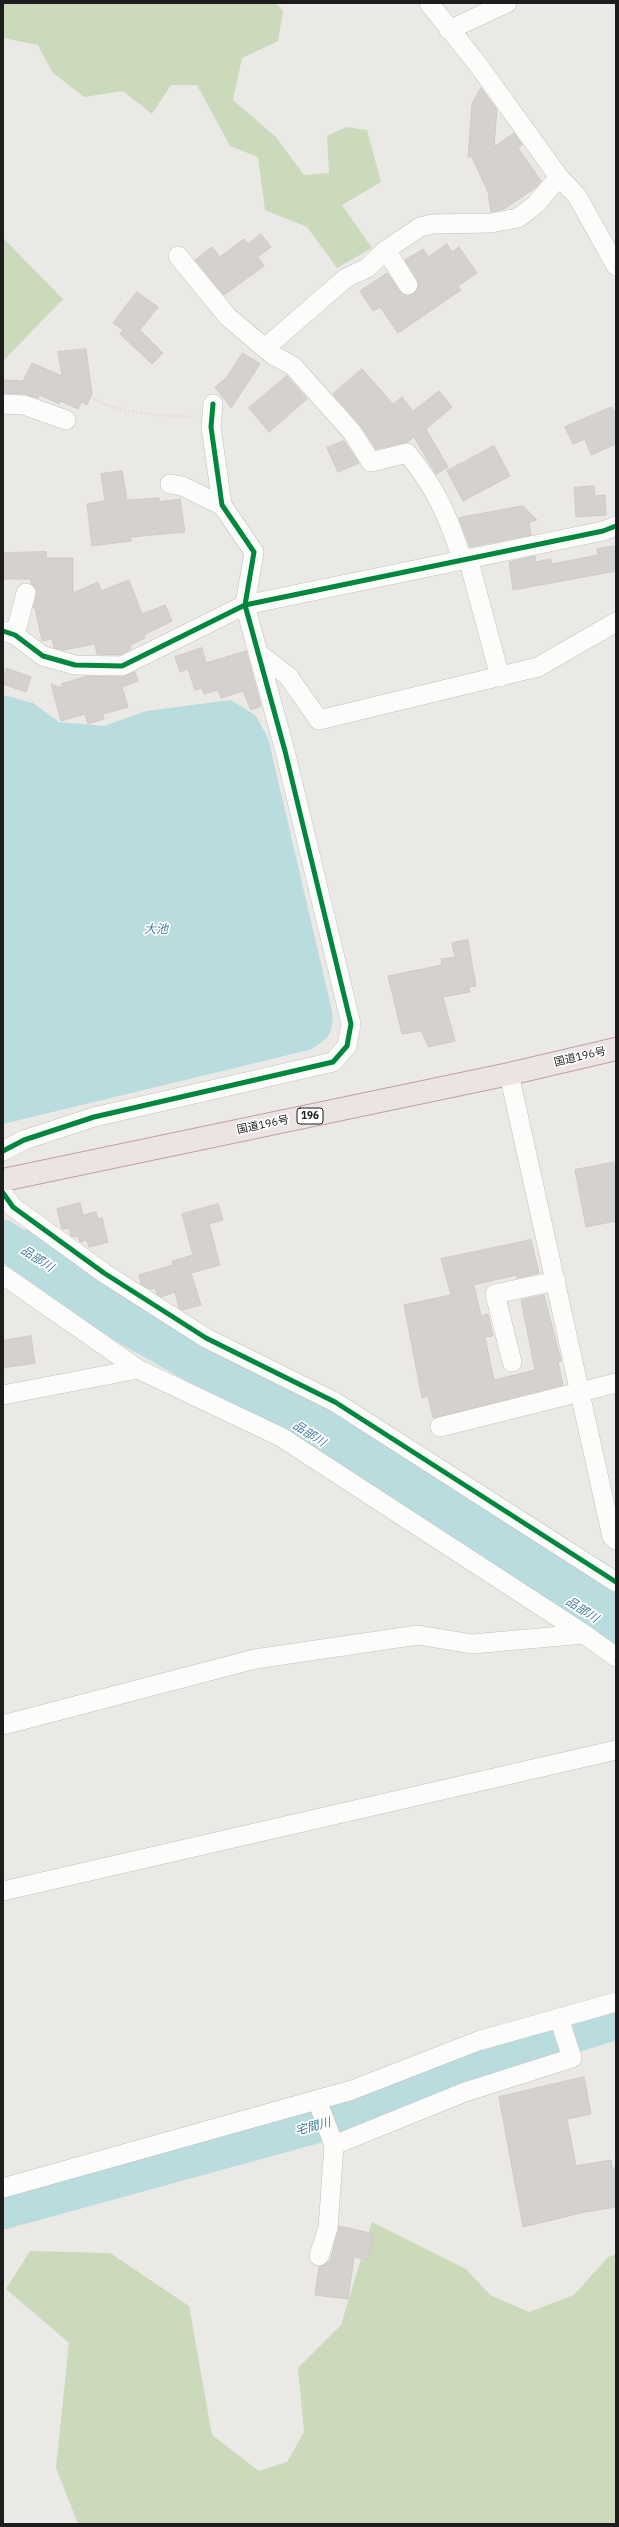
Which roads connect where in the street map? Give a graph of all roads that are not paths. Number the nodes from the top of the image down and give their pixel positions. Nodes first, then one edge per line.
1 (429, 3) edge
2 (508, 3) edge
3 (448, 30) junction
4 (559, 177) junction
5 (386, 250) junction
6 (178, 256) dead end
7 (616, 266) edge
8 (408, 284) dead end
9 (265, 348) junction
10 (3, 404) edge
11 (212, 411) road end
12 (66, 420) dead end
13 (170, 484) dead end
14 (223, 506) junction
15 (616, 526) edge
16 (465, 558) junction
17 (26, 593) dead end
18 (245, 605) junction
19 (616, 622) edge
20 (9, 633) edge
21 (258, 653) junction
22 (500, 677) junction
23 (616, 1049) edge
24 (509, 1074) junction
25 (3, 1151) edge
26 (3, 1180) edge
27 (3, 1193) edge
28 (3, 1275) edge
29 (556, 1281) junction
30 (512, 1362) dead end
31 (138, 1370) junction
32 (616, 1383) edge
33 (581, 1392) junction
34 (3, 1395) edge
35 (440, 1427) dead end
36 (616, 1540) edge
37 (616, 1582) edge
38 (584, 1634) junction
39 (616, 1657) edge
40 (3, 1725) edge
41 (616, 1750) edge
42 (3, 1891) edge
43 (616, 2002) edge
44 (559, 2018) junction
45 (317, 2101) junction
46 (333, 2145) junction
47 (3, 2188) edge
48 (319, 2256) dead end

1 - 3 street
2 - 3 street
3 - 4 street
4 - 5 street
4 - 7 street
5 - 8 street
5 - 9 street
6 - 9 street
9 - 16 street
10 - 12 street
11 - 14 street
13 - 14 street
14 - 18 street
15 - 16 street
16 - 18 street
16 - 22 street
17 - 20 street
18 - 20 street
18 - 21 street
19 - 22 street
21 - 22 street
21 - 25 street
23 - 24 highway, 国道196号 / 196
24 - 26 highway, 国道196号 / 196
24 - 29 street
27 - 37 street
28 - 31 street
29 - 30 street
29 - 33 street
31 - 34 street
31 - 38 street
32 - 33 street
33 - 35 street
33 - 36 street
38 - 39 street
38 - 40 street
41 - 42 street
43 - 44 street
44 - 45 street
44 - 46 street
45 - 46 street
45 - 47 street
46 - 48 street

